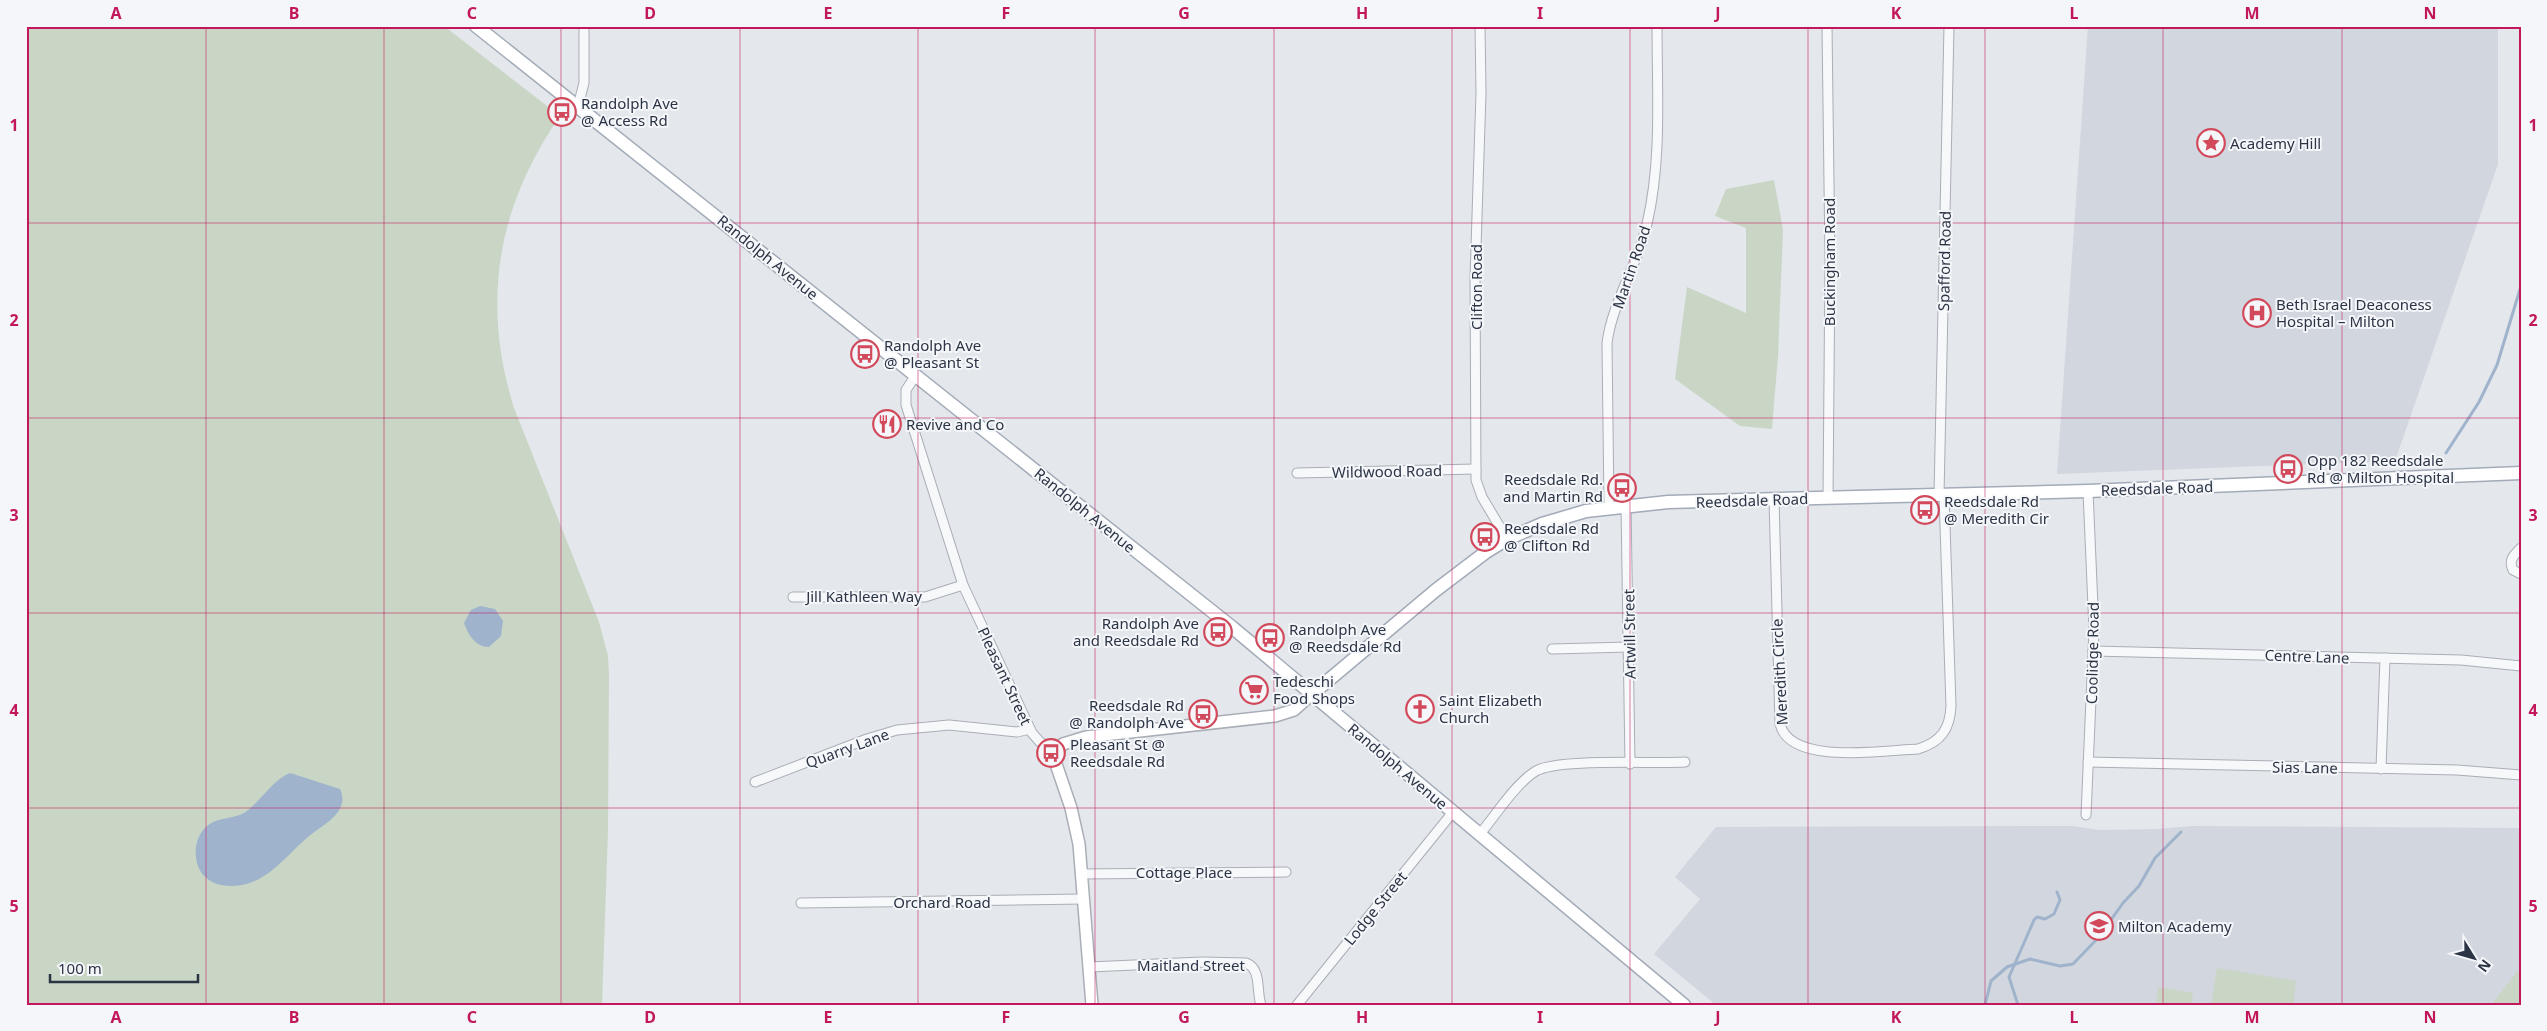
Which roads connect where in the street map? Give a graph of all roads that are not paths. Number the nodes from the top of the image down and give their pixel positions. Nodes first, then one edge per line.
1 (476, 26) edge
2 (584, 26) edge
3 (1480, 26) edge
4 (1657, 26) edge
5 (1827, 26) edge
6 (1949, 26) edge
7 (578, 106) junction
8 (916, 375) junction
9 (1476, 469) junction
10 (1297, 473) dead end
11 (2521, 473) edge
12 (2088, 490) junction
13 (1942, 495) junction
14 (1828, 498) junction
15 (1774, 499) junction
16 (1626, 505) junction
17 (1609, 507) junction
18 (1507, 539) junction
19 (2521, 548) edge
20 (2521, 574) edge
21 (963, 585) junction
22 (793, 597) dead end
23 (1629, 647) junction
24 (1552, 649) dead end
25 (2094, 651) junction
26 (2385, 658) junction
27 (2521, 666) edge
28 (1312, 694) junction
29 (1030, 729) junction
30 (1057, 751) junction
31 (1684, 762) dead end
32 (2088, 762) junction
33 (1630, 764) junction
34 (2381, 769) junction
35 (2521, 775) edge
36 (756, 782) dead end
37 (1453, 812) junction
38 (2086, 815) dead end
39 (1480, 834) junction
40 (1286, 872) dead end
41 (1081, 874) junction
42 (1083, 899) junction
43 (801, 903) dead end
44 (1089, 967) junction
45 (1092, 1005) edge
46 (1261, 1005) edge
47 (1297, 1005) edge
48 (1684, 1005) edge

1 - 7 main road, Randolph Avenue
2 - 7 street
3 - 9 street, Clifton Road
4 - 17 street, Martin Road
5 - 14 street, Buckingham Road
6 - 13 street, Spafford Road
7 - 8 main road, Randolph Avenue
8 - 21 street, Pleasant Street
8 - 28 main road, Randolph Avenue
9 - 10 street, Wildwood Road
9 - 18 street, Clifton Road
11 - 12 main road, Reedsdale Road
12 - 13 main road, Reedsdale Road
12 - 25 street, Coolidge Road
13 - 14 main road, Reedsdale Road
13 - 15 street, Meredith Circle
14 - 15 main road, Reedsdale Road
15 - 16 main road, Reedsdale Road
16 - 17 main road, Reedsdale Road
16 - 23 street, Artwill Street
17 - 18 main road, Reedsdale Road
18 - 28 main road, Reedsdale Road
19 - 20 street
21 - 22 street, Jill Kathleen Way
21 - 29 street, Pleasant Street
23 - 24 street
23 - 33 street, Artwill Street
25 - 26 street, Centre Lane
25 - 32 street, Coolidge Road
26 - 27 street, Centre Lane
26 - 34 street
28 - 30 street, Reedsdale Road
28 - 37 main road, Randolph Avenue
29 - 30 street, Pleasant Street
29 - 36 street, Quarry Lane
30 - 41 street
31 - 33 street
32 - 34 street, Sias Lane
32 - 38 street, Coolidge Road
33 - 39 street
34 - 35 street, Sias Lane
37 - 39 main road, Randolph Avenue
37 - 47 street, Lodge Street
39 - 48 main road, Randolph Avenue
40 - 41 street, Cottage Place
41 - 42 street
42 - 43 street, Orchard Road
42 - 44 street
44 - 45 street
44 - 46 street, Maitland Street

